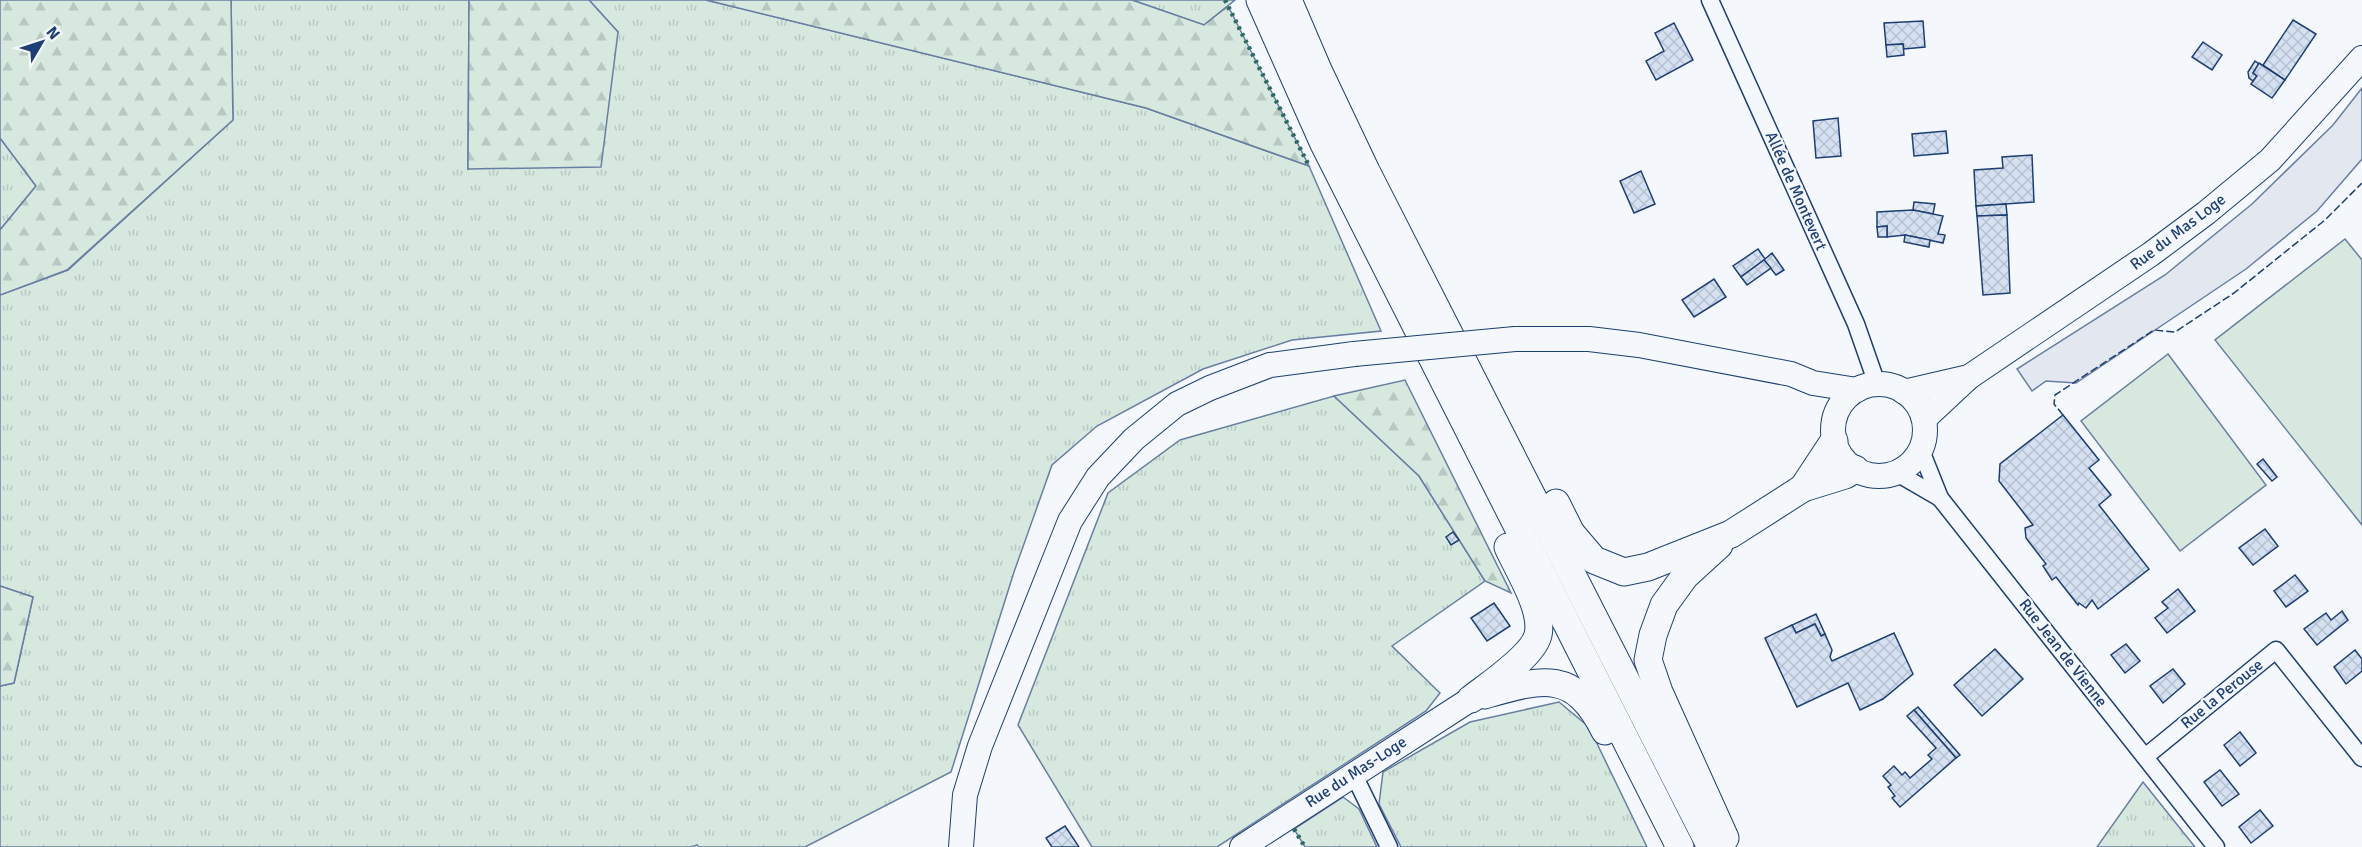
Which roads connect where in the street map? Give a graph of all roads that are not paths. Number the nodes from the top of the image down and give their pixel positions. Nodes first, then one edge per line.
1 (1260, 0) edge
2 (1288, 0) edge
3 (1710, 0) edge
4 (2362, 58) edge
5 (1366, 171) junction
6 (1969, 377) junction
7 (1813, 383) junction
8 (1867, 387) junction
9 (1904, 392) junction
10 (1462, 417) junction
11 (1924, 419) junction
12 (1834, 433) junction
13 (1919, 453) junction
14 (1855, 469) junction
15 (1897, 473) junction
16 (1803, 488) junction
17 (1940, 498) junction
18 (1731, 534) junction
19 (1472, 699) junction
20 (2145, 757) junction
21 (2362, 758) edge
22 (1353, 773) junction
23 (1678, 842) edge
24 (961, 847) edge
25 (1242, 847) edge
26 (1389, 847) edge
27 (1711, 847) edge
28 (1730, 847) edge
29 (2216, 847) edge

1 - 10 highway
2 - 5 highway
3 - 8 street, Allée de Montevert
4 - 6 main road, Rue du Mas Loge
5 - 18 highway
5 - 27 highway
6 - 9 main road, Rue du Mas Loge
6 - 11 main road, Rue du Mas Loge
7 - 8 main road
7 - 12 main road
7 - 24 main road, bridge
8 - 9 main road
8 - 12 main road
9 - 11 main road
10 - 19 highway
10 - 23 highway
11 - 13 main road
12 - 14 main road
12 - 16 highway
13 - 15 main road
13 - 17 street, Rue Jean de Vienne
14 - 15 main road
14 - 16 highway
15 - 17 street
16 - 18 highway
17 - 20 street, Rue Jean de Vienne
18 - 28 highway
19 - 22 main road, Rue du Mas-Loge
19 - 23 highway
20 - 21 street, Rue la Perouse
20 - 29 street, Rue Jean de Vienne
22 - 25 main road, Rue du Mas-Loge
22 - 26 street

